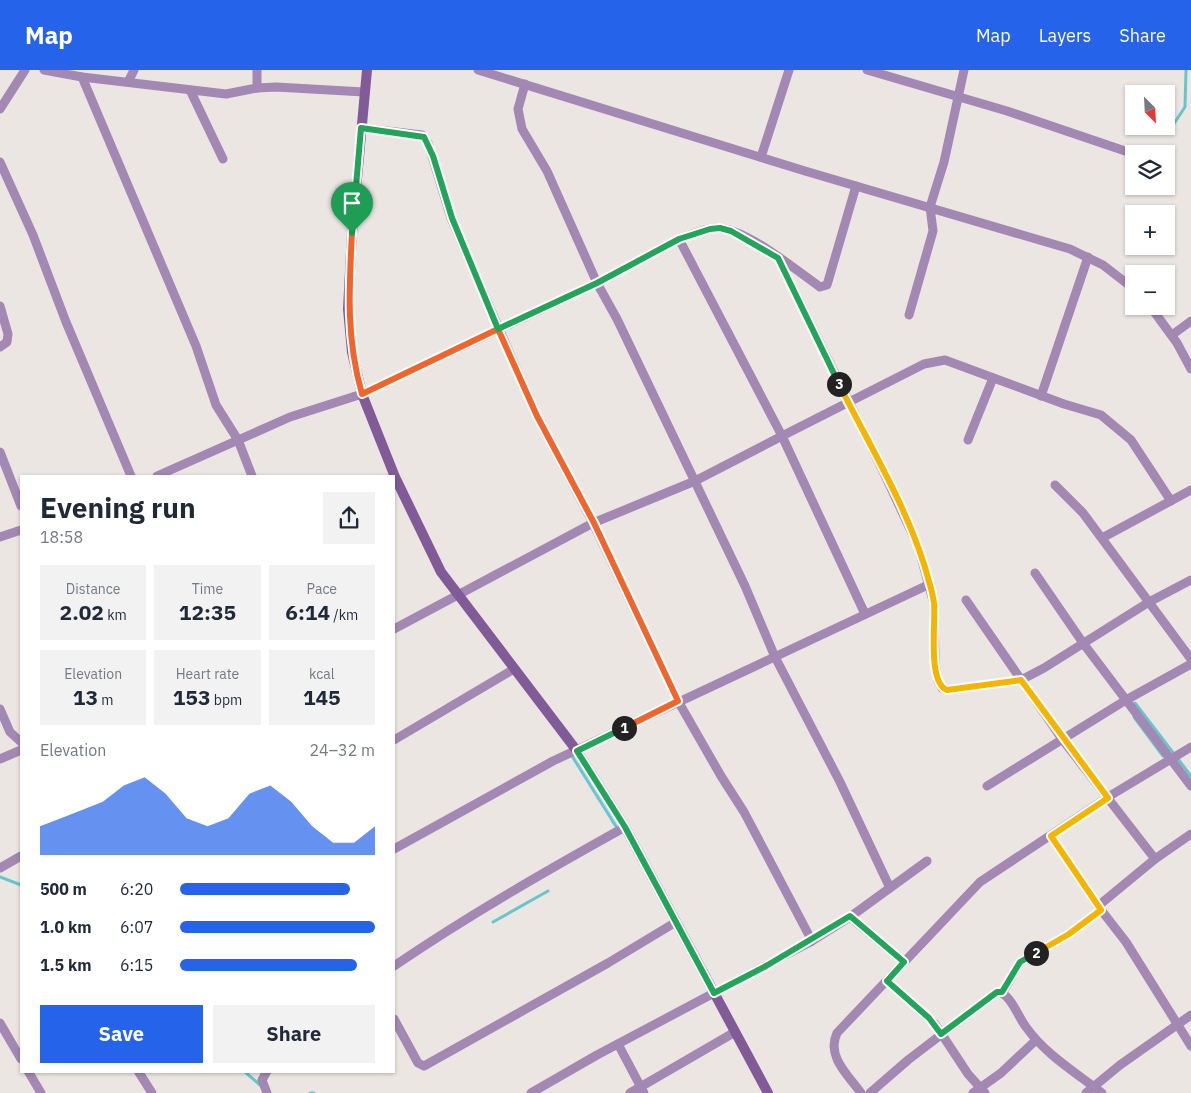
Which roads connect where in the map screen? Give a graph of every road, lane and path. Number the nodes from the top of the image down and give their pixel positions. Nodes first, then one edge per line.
1 (25, 70) edge
2 (44, 70) edge
3 (134, 70) edge
4 (257, 70) edge
5 (367, 70) edge
6 (478, 70) edge
7 (789, 70) edge
8 (867, 70) edge
9 (964, 70) edge
10 (82, 77) junction
11 (128, 82) junction
12 (524, 84) junction
13 (257, 88) junction
14 (190, 90) junction
15 (364, 92) junction
16 (957, 96) junction
17 (0, 109) edge
18 (361, 128) junction
19 (1125, 151) edge
20 (761, 157) junction
21 (223, 159) dead end
22 (0, 162) edge
23 (856, 186) junction
24 (930, 207) junction
25 (679, 239) junction
26 (1088, 257) junction
27 (778, 258) junction
28 (597, 283) junction
29 (1125, 283) edge
30 (0, 306) edge
31 (908, 315) dead end
32 (1157, 315) edge
33 (1191, 321) edge
34 (498, 329) junction
35 (1172, 335) junction
36 (0, 347) edge
37 (1191, 369) edge
38 (993, 378) junction
39 (362, 394) junction
40 (1041, 396) junction
41 (848, 402) junction
42 (782, 436) junction
43 (238, 440) junction
44 (968, 440) dead end
45 (0, 452) edge
46 (131, 475) edge
47 (158, 475) edge
48 (252, 475) edge
49 (394, 475) edge
50 (395, 477) edge
51 (695, 481) junction
52 (1055, 485) dead end
53 (1191, 490) edge
54 (1171, 501) junction
55 (20, 503) edge
56 (594, 523) junction
57 (20, 530) edge
58 (0, 537) edge
59 (1102, 538) junction
60 (1035, 573) dead end
61 (1191, 580) edge
62 (930, 584) junction
63 (457, 594) junction
64 (966, 600) dead end
65 (1149, 602) junction
66 (865, 614) junction
67 (395, 628) edge
68 (1083, 643) junction
69 (775, 657) junction
70 (1191, 659) edge
71 (1191, 664) edge
72 (514, 669) junction
73 (1021, 680) junction
74 (1126, 700) junction
75 (678, 701) junction
76 (0, 709) edge
77 (395, 739) edge
78 (1062, 739) junction
79 (20, 741) edge
80 (1191, 746) edge
81 (20, 750) edge
82 (577, 751) junction
83 (0, 759) edge
84 (1170, 759) junction
85 (987, 786) dead end
86 (1191, 786) edge
87 (1108, 798) junction
88 (625, 827) junction
89 (1191, 834) edge
90 (1051, 836) junction
91 (395, 848) edge
92 (20, 857) edge
93 (1155, 859) junction
94 (927, 861) dead end
95 (0, 868) edge
96 (890, 888) junction
97 (1099, 908) junction
98 (850, 916) junction
99 (676, 922) junction
100 (812, 940) junction
101 (904, 962) junction
102 (395, 965) edge
103 (887, 981) junction
104 (1002, 992) junction
105 (714, 993) junction
106 (1191, 1016) edge
107 (395, 1021) edge
108 (0, 1023) edge
109 (1177, 1025) junction
110 (735, 1032) junction
111 (941, 1034) junction
112 (1036, 1041) junction
113 (618, 1044) junction
114 (1191, 1046) edge
115 (20, 1057) edge
116 (29, 1073) edge
117 (139, 1073) edge
118 (265, 1073) edge
119 (1093, 1086) junction
120 (642, 1090) edge
121 (979, 1091) edge
122 (766, 1092) edge
123 (41, 1093) edge
124 (152, 1093) edge
125 (267, 1093) edge
126 (531, 1093) edge
127 (630, 1093) edge
128 (860, 1093) edge
129 (870, 1093) edge
130 (1086, 1093) edge
131 (1102, 1093) edge

1 - 17 street
2 - 10 street
3 - 11 street
4 - 13 street
5 - 15 main road
6 - 12 street
7 - 20 street
8 - 16 street
9 - 16 street
10 - 11 street
10 - 43 street
11 - 14 street
12 - 20 street
12 - 28 street
13 - 14 street
13 - 15 street
14 - 21 street
15 - 18 main road
16 - 19 street
16 - 24 street
18 - 34 street
18 - 39 main road
20 - 23 street
22 - 46 street
23 - 24 street
23 - 27 street
24 - 26 street
24 - 31 street
25 - 27 street
25 - 28 street
25 - 42 street
26 - 29 street
26 - 40 street
27 - 41 street
28 - 34 street
28 - 51 street
30 - 36 street
32 - 35 street
33 - 35 street
34 - 39 street
34 - 56 street
35 - 37 street
38 - 40 street
38 - 41 street
38 - 44 street
39 - 43 street
39 - 49 main road
40 - 54 street
41 - 42 street
41 - 62 street
42 - 51 street
42 - 66 street
43 - 47 street
43 - 48 street
45 - 55 street
50 - 63 main road
51 - 56 street
51 - 69 street
52 - 59 street
53 - 54 street
54 - 59 street
56 - 63 street
56 - 75 street
57 - 58 street
59 - 65 street
60 - 68 street
61 - 65 street
62 - 66 street
62 - 73 street
63 - 67 street
63 - 72 main road
64 - 73 street
65 - 68 street
65 - 70 street
66 - 69 street
68 - 73 street
68 - 74 street
69 - 75 street
69 - 96 street
71 - 74 street
72 - 77 street
72 - 82 main road
73 - 78 street
74 - 78 street
74 - 84 street
75 - 82 street
75 - 100 street
76 - 79 street
78 - 85 street
78 - 87 street
80 - 84 street
81 - 83 street
82 - 88 main road
82 - 91 street
84 - 86 street
84 - 87 street
87 - 90 street
87 - 93 street
88 - 99 main road
88 - 102 street
89 - 93 street
90 - 97 street
90 - 101 street
92 - 95 street
93 - 97 street
94 - 96 street
96 - 98 street
97 - 104 street
97 - 109 street
98 - 100 street
98 - 101 street
99 - 105 main road
99 - 107 street
100 - 105 street
101 - 103 street
103 - 111 street
103 - 128 street
104 - 111 street
104 - 112 street
105 - 110 main road
105 - 113 street
106 - 109 street
108 - 115 street
109 - 114 street
109 - 119 street
110 - 120 street
110 - 122 main road
111 - 121 street
111 - 129 street
112 - 119 street
112 - 121 street
113 - 120 street
113 - 126 street
116 - 123 street
117 - 124 street
118 - 125 street
119 - 130 street
119 - 131 street
120 - 127 street

